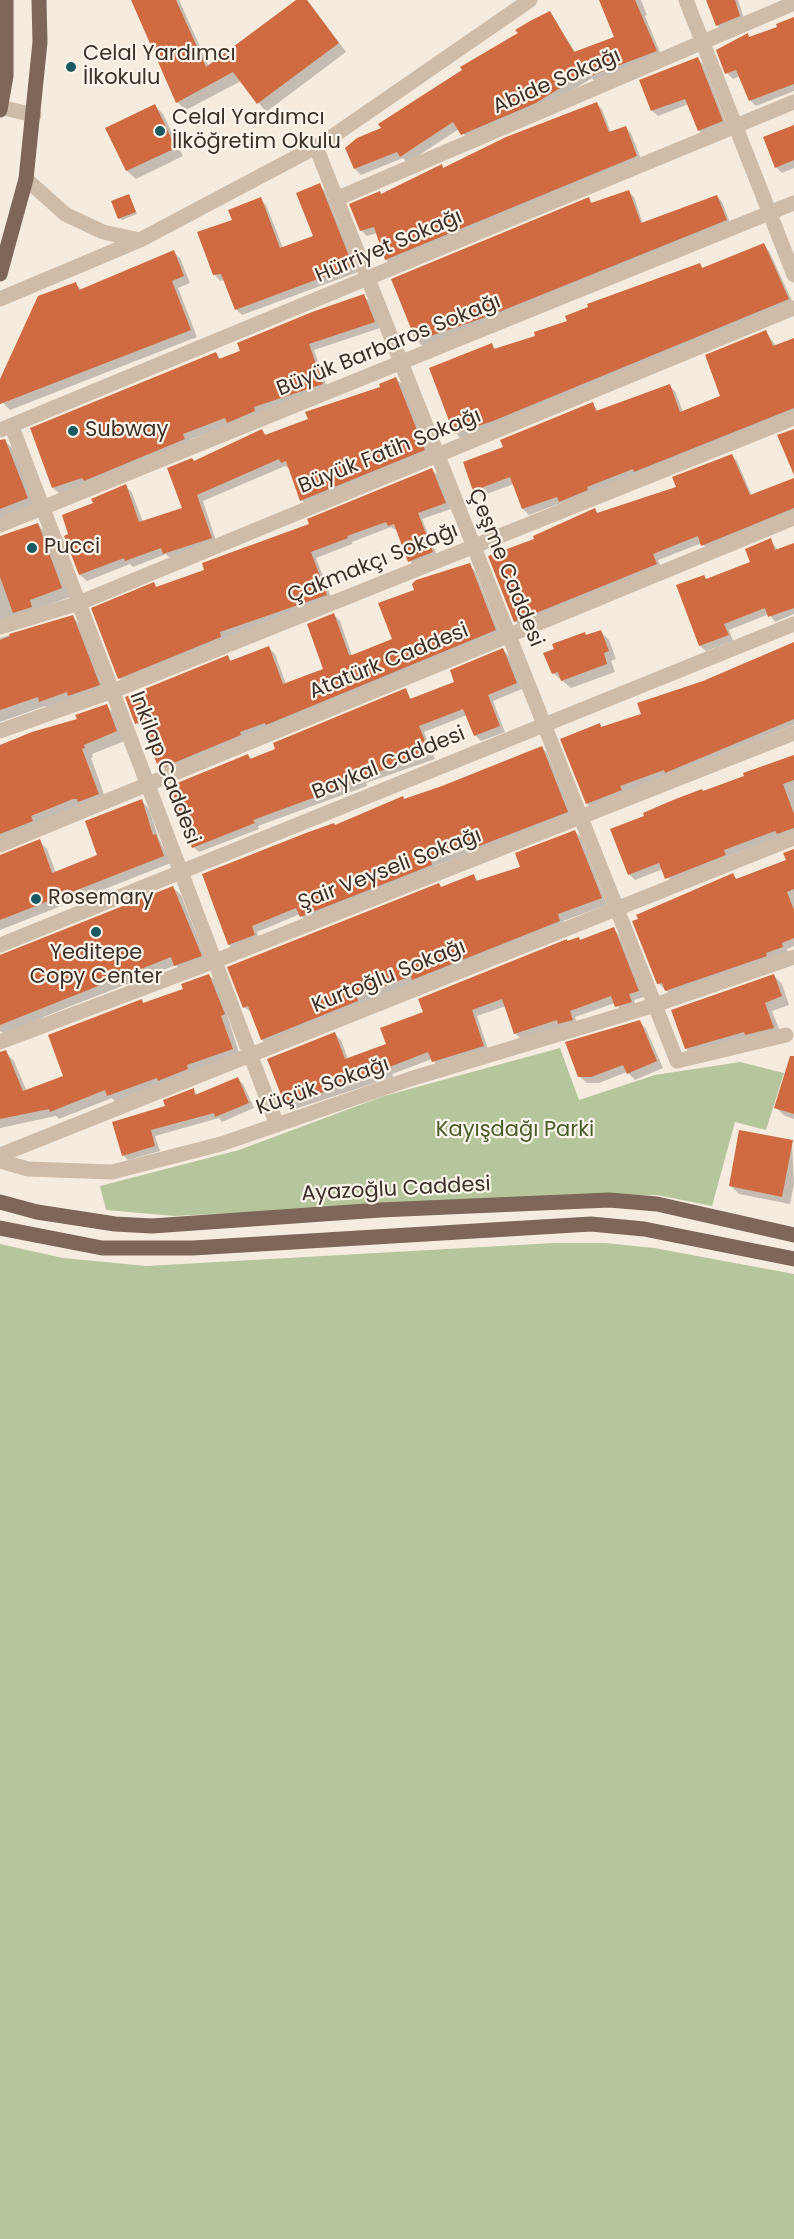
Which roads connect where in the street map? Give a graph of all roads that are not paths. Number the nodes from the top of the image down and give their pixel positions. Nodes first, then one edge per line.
1 (6, 0) edge
2 (39, 0) edge
3 (530, 0) edge
4 (686, 0) edge
5 (794, 3) edge
6 (703, 43) junction
7 (794, 102) edge
8 (0, 108) edge
9 (34, 115) junction
10 (735, 126) junction
11 (316, 147) junction
12 (26, 179) junction
13 (336, 199) junction
14 (794, 203) edge
15 (770, 213) junction
16 (140, 240) junction
17 (0, 274) edge
18 (794, 275) edge
19 (368, 279) junction
20 (0, 299) edge
21 (794, 308) edge
22 (402, 363) junction
23 (794, 418) edge
24 (6, 428) edge
25 (438, 455) junction
26 (43, 509) junction
27 (794, 519) edge
28 (0, 525) edge
29 (474, 546) junction
30 (79, 603) junction
31 (794, 624) edge
32 (0, 627) edge
33 (509, 636) junction
34 (113, 691) junction
35 (544, 724) junction
36 (0, 731) edge
37 (794, 733) edge
38 (148, 784) junction
39 (581, 817) junction
40 (794, 838) edge
41 (0, 845) edge
42 (180, 870) junction
43 (617, 909) junction
44 (0, 945) edge
45 (794, 957) edge
46 (215, 961) junction
47 (655, 1005) junction
48 (786, 1034) edge
49 (0, 1042) edge
50 (251, 1055) junction
51 (277, 1125) junction
52 (0, 1155) edge
53 (0, 1161) edge
54 (0, 1202) edge
55 (0, 1228) edge
56 (794, 1235) edge
57 (794, 1258) edge

1 - 8 main road
2 - 9 main road
3 - 11 street
4 - 6 street
5 - 6 street, Abide Sokağı
6 - 10 street
6 - 13 street, Abide Sokağı
7 - 10 street, Hürriyet Sokağı
8 - 9 street
9 - 12 main road
10 - 15 street
10 - 19 street, Hürriyet Sokağı
11 - 13 street, Çeşme Caddesi
11 - 16 street
12 - 16 street
12 - 17 main road
13 - 19 street, Çeşme Caddesi
14 - 15 street, Büyük Barbaros Sokağı
15 - 18 street
15 - 22 street, Büyük Barbaros Sokağı
16 - 20 street
19 - 22 street, Çeşme Caddesi
19 - 24 street, Hürriyet Sokağı
21 - 25 street, Büyük Fatih Sokağı
22 - 25 street, Çeşme Caddesi
22 - 26 street, Büyük Barbaros Sokağı
23 - 29 street, Çakmakçı Sokağı
24 - 26 street, Inkilap Caddesi
25 - 29 street, Çeşme Caddesi
25 - 30 street, Büyük Fatih Sokağı
26 - 28 street, Büyük Barbaros Sokağı
26 - 30 street, Inkilap Caddesi
27 - 33 street, Atatürk Caddesi
29 - 33 street, Çeşme Caddesi
29 - 34 street, Çakmakçı Sokağı
30 - 32 street, Büyük Fatih Sokağı
30 - 34 street, Inkilap Caddesi
31 - 35 street, Baykal Caddesi
33 - 35 street, Çeşme Caddesi
33 - 38 street, Atatürk Caddesi
34 - 36 street, Çakmakçı Sokağı
34 - 38 street, Inkilap Caddesi
35 - 39 street, Çeşme Caddesi
35 - 42 street, Baykal Caddesi
37 - 39 street, Şair Veyseli Sokağı
38 - 41 street, Atatürk Caddesi
38 - 42 street, Inkilap Caddesi
39 - 43 street, Çeşme Caddesi
39 - 46 street, Şair Veyseli Sokağı
40 - 43 street, Kurtoğlu Sokağı
42 - 44 street, Baykal Caddesi
42 - 46 street, Inkilap Caddesi
43 - 47 street, Çeşme Caddesi
43 - 50 street, Kurtoğlu Sokağı
45 - 47 street, Küçük Sokağı
46 - 49 street, Şair Veyseli Sokağı
46 - 50 street, Inkilap Caddesi
47 - 48 street
47 - 51 street, Küçük Sokağı
50 - 51 street, Inkilap Caddesi
50 - 52 street, Kurtoğlu Sokağı
51 - 53 street, Küçük Sokağı
54 - 56 main road, Ayazoğlu Caddesi
55 - 57 main road

